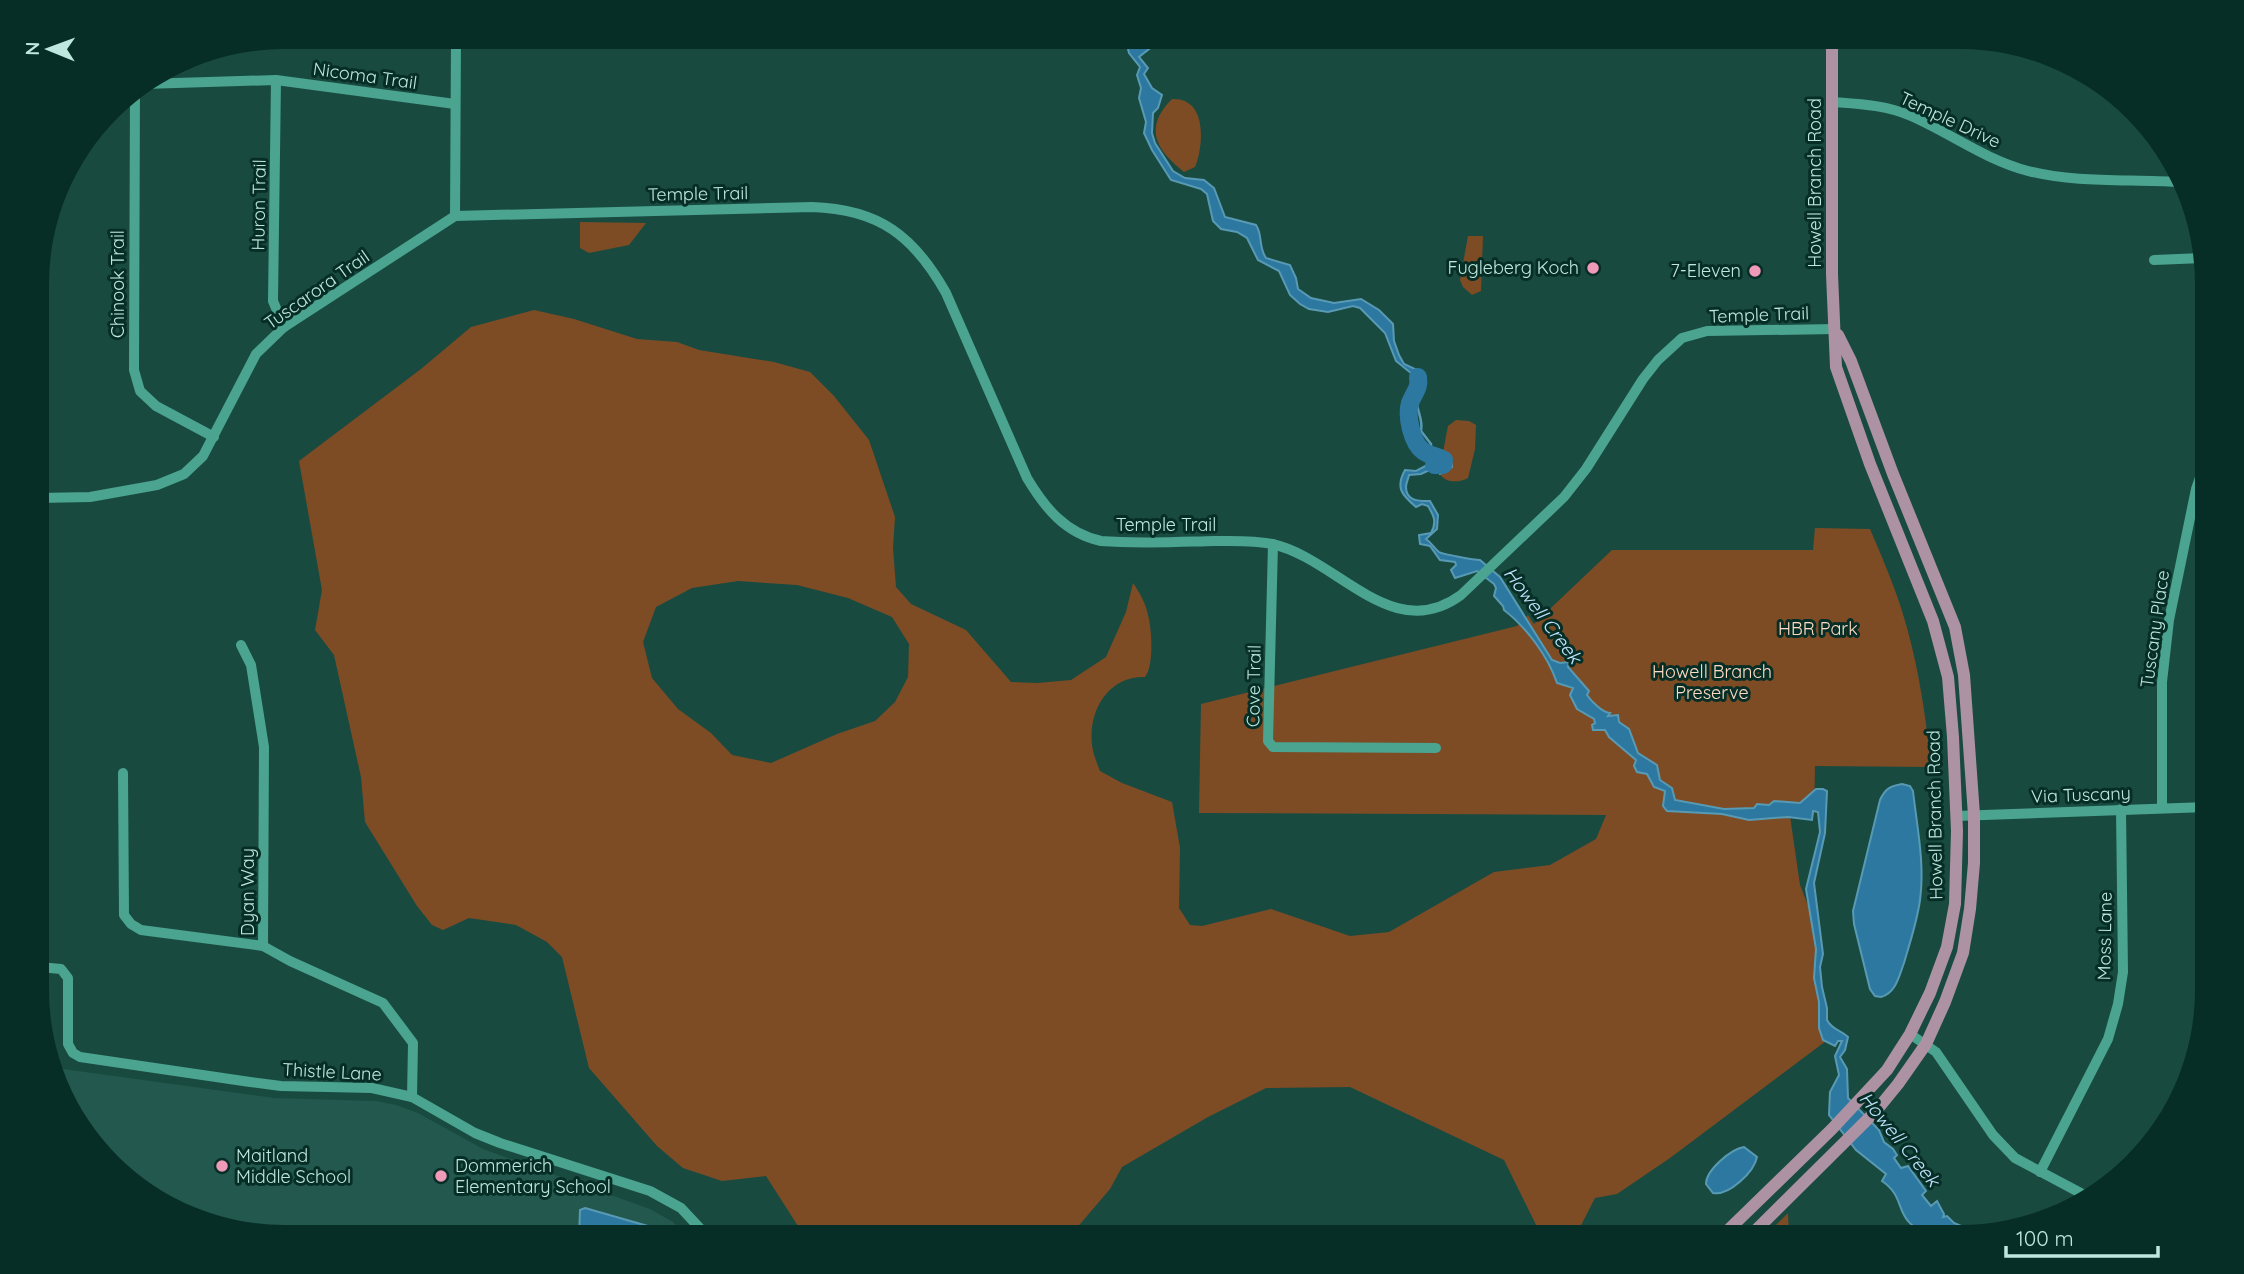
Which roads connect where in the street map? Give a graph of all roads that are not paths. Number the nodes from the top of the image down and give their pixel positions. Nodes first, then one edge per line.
1 (456, 49) edge
2 (1832, 49) edge
3 (276, 80) junction
4 (163, 83) edge
5 (1833, 102) junction
6 (135, 103) edge
7 (455, 104) junction
8 (2170, 181) edge
9 (454, 216) junction
10 (2193, 258) edge
11 (2154, 260) dead end
12 (284, 327) junction
13 (1835, 329) junction
14 (214, 437) junction
15 (49, 498) edge
16 (2194, 499) edge
17 (1273, 544) junction
18 (241, 645) dead end
19 (1436, 748) dead end
20 (123, 773) dead end
21 (2162, 807) junction
22 (2194, 807) edge
23 (2121, 809) junction
24 (1975, 815) junction
25 (1956, 816) junction
26 (263, 946) junction
27 (49, 968) edge
28 (1910, 1034) junction
29 (1926, 1044) junction
30 (412, 1097) junction
31 (2040, 1172) junction
32 (2078, 1192) edge
33 (1734, 1224) edge
34 (1762, 1224) edge
35 (697, 1225) edge

1 - 7 street
2 - 5 main road, Howell Branch Road
3 - 4 street, Nicoma Trail
3 - 7 street, Nicoma Trail
3 - 12 street, Huron Trail
5 - 8 street, Temple Drive
5 - 13 main road, Howell Branch Road
6 - 14 street, Chinook Trail
7 - 9 street
9 - 12 street, Tuscarora Trail
9 - 17 street, Temple Trail
10 - 11 street
12 - 14 street, Tuscarora Trail
13 - 17 street, Temple Trail
13 - 24 main road, Howell Branch Road
13 - 25 main road, Howell Branch Road
14 - 15 street, Tuscarora Trail
16 - 21 street, Tuscany Place
17 - 19 street, Cove Trail
18 - 26 street, Dyan Way
20 - 26 street
21 - 22 street, Via Tuscany
21 - 23 street, Via Tuscany
23 - 24 street, Via Tuscany
23 - 31 street, Moss Lane
24 - 25 street, Via Tuscany
24 - 29 main road, Howell Branch Road
25 - 28 main road, Howell Branch Road
26 - 30 street, Dyan Way
27 - 30 street, Thistle Lane
28 - 29 street
28 - 33 main road, Howell Branch Road
29 - 31 street
29 - 34 main road, Howell Branch Road
30 - 35 street, Thistle Lane
31 - 32 street

